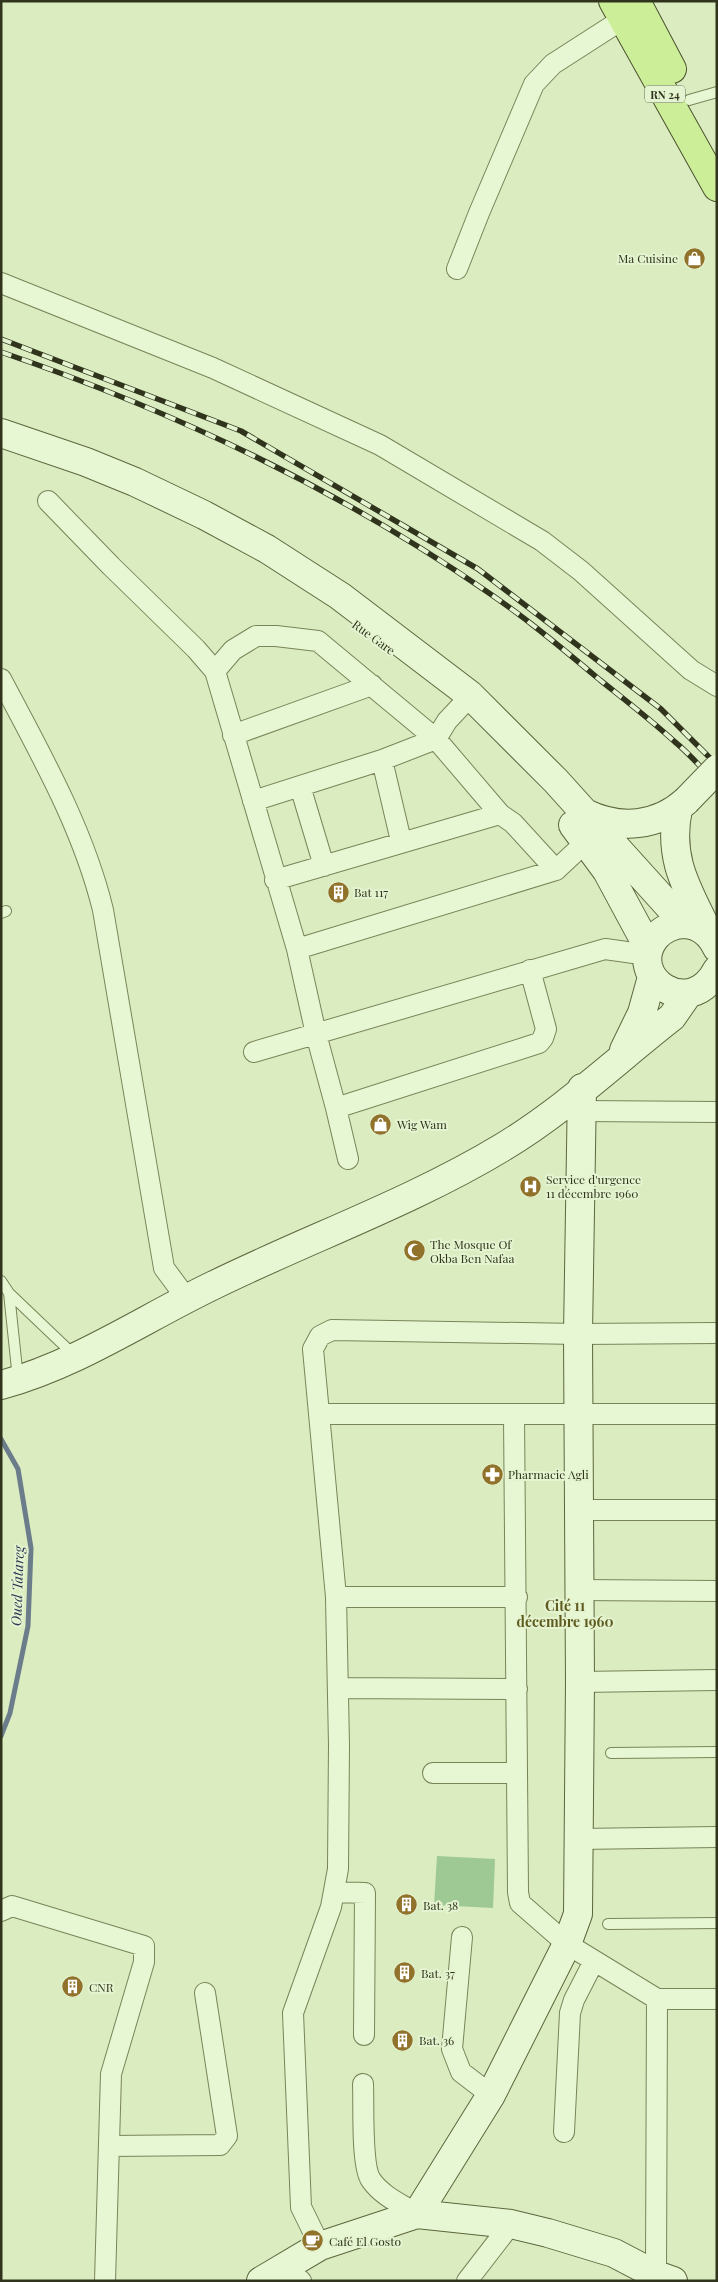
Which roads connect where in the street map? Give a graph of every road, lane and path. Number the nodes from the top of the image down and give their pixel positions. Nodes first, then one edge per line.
1 (624, 7) edge
2 (717, 92) edge
3 (688, 100) junction
4 (717, 149) edge
5 (717, 187) edge
6 (457, 268) dead end
7 (1, 283) edge
8 (1, 433) edge
9 (1, 446) edge
10 (48, 501) dead end
11 (215, 671) junction
12 (1, 679) edge
13 (372, 685) junction
14 (717, 686) edge
15 (461, 706) junction
16 (234, 736) junction
17 (436, 739) junction
18 (382, 760) junction
19 (717, 769) edge
20 (300, 786) junction
21 (253, 801) junction
22 (676, 809) junction
23 (584, 813) junction
24 (500, 814) junction
25 (401, 841) junction
26 (587, 841) junction
27 (324, 866) junction
28 (556, 870) junction
29 (275, 880) junction
30 (660, 896) junction
31 (713, 942) edge
32 (660, 947) junction
33 (297, 949) junction
34 (530, 970) junction
35 (717, 970) edge
36 (699, 997) edge
37 (316, 1034) junction
38 (254, 1052) dead end
39 (619, 1058) junction
40 (582, 1099) junction
41 (336, 1108) junction
42 (717, 1112) edge
43 (348, 1158) dead end
44 (1, 1281) edge
45 (9, 1293) junction
46 (187, 1299) junction
47 (717, 1333) edge
48 (578, 1334) junction
49 (76, 1358) junction
50 (10, 1382) edge
51 (318, 1414) junction
52 (717, 1414) edge
53 (514, 1415) junction
54 (579, 1415) junction
55 (579, 1510) junction
56 (717, 1510) edge
57 (580, 1590) junction
58 (717, 1591) edge
59 (336, 1597) junction
60 (516, 1597) junction
61 (717, 1680) edge
62 (580, 1682) junction
63 (338, 1688) junction
64 (517, 1689) junction
65 (717, 1752) edge
66 (611, 1753) dead end
67 (434, 1772) dead end
68 (517, 1774) junction
69 (717, 1837) edge
70 (579, 1839) junction
71 (334, 1892) junction
72 (1, 1911) edge
73 (717, 1923) edge
74 (608, 1924) dead end
75 (462, 1936) dead end
76 (567, 1944) junction
77 (594, 1961) junction
78 (205, 1993) dead end
79 (657, 1999) junction
80 (717, 1999) edge
81 (364, 2035) dead end
82 (363, 2084) dead end
83 (491, 2095) junction
84 (564, 2132) dead end
85 (109, 2146) junction
86 (417, 2214) junction
87 (511, 2224) junction
88 (320, 2246) junction
89 (293, 2274) edge
90 (665, 2278) edge
91 (105, 2281) edge
92 (261, 2281) edge
93 (467, 2281) edge

1 - 3 main road, RN 24
1 - 5 main road, RN 24
1 - 6 street
2 - 3 lane
3 - 4 main road, RN 24
7 - 14 street
8 - 23 street, Rue Gare
9 - 15 street, Rue Gare
10 - 11 street
11 - 13 street
11 - 16 street
12 - 46 street
13 - 16 street
13 - 17 street
15 - 17 street
15 - 26 street, Rue Gare
16 - 21 street
17 - 18 street
17 - 24 street
18 - 20 street
18 - 25 street
19 - 22 street, bridge
20 - 21 street
20 - 27 street
21 - 29 street
22 - 23 street
22 - 30 street
22 - 31 street
23 - 30 street, Rue Gare
24 - 25 street
24 - 28 street
25 - 27 street
26 - 28 street
26 - 32 street, Rue Gare
27 - 29 street
28 - 33 street
29 - 33 street
30 - 32 street
31 - 32 street
32 - 34 street
32 - 36 street
32 - 39 street
33 - 37 street
34 - 37 street
34 - 41 street
35 - 36 street
36 - 39 street
37 - 38 street
37 - 41 street
39 - 40 street
40 - 42 street
40 - 46 street
40 - 48 street
41 - 43 street
44 - 45 lane
45 - 49 lane
45 - 50 lane
46 - 49 street
47 - 48 street
48 - 51 street
48 - 54 street
49 - 50 street
51 - 53 street
51 - 59 street
52 - 54 street
53 - 54 street
53 - 60 street
54 - 55 street
55 - 56 street
55 - 57 street
57 - 58 street
57 - 62 street
59 - 60 street
59 - 63 street
60 - 64 street
61 - 62 street
62 - 70 street
63 - 64 street
63 - 71 street
64 - 68 street
65 - 66 lane
67 - 68 street
68 - 76 street
69 - 70 street
70 - 76 street
71 - 81 street
71 - 88 street
72 - 85 street
73 - 74 lane
75 - 83 street
76 - 77 street
76 - 83 street
77 - 79 street
77 - 84 street
78 - 85 street
79 - 80 street
79 - 90 street
82 - 86 street
83 - 86 street
85 - 91 street
86 - 87 street
86 - 88 street
87 - 90 street
87 - 93 street
88 - 89 street
89 - 92 street

